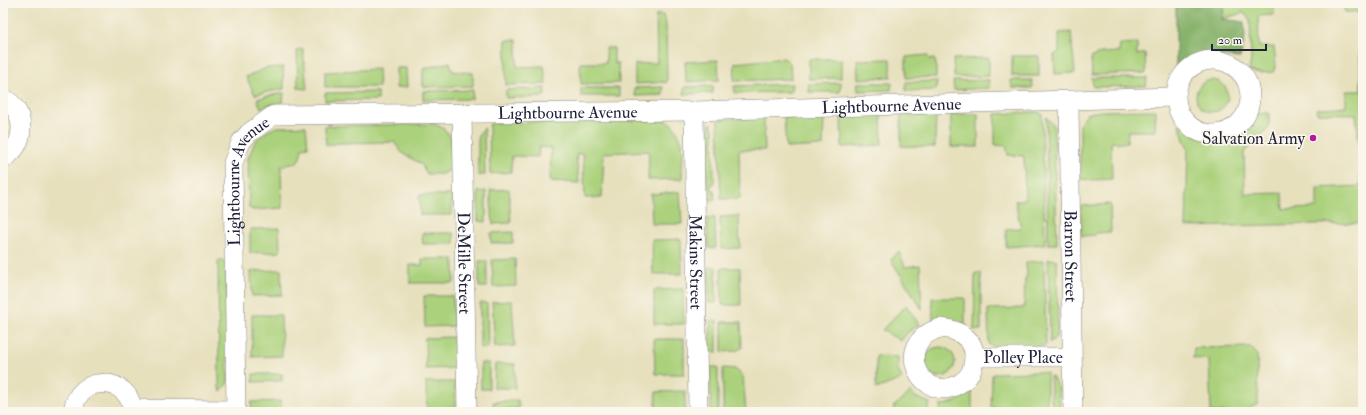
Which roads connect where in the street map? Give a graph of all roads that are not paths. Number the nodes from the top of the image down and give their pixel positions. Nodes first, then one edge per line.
1 (1175, 97) dead end
2 (3, 98) edge
3 (1069, 101) junction
4 (694, 111) junction
5 (462, 113) junction
6 (3, 158) edge
7 (974, 357) dead end
8 (1072, 357) junction
9 (132, 411) edge
10 (236, 411) edge
11 (73, 412) edge
12 (467, 412) edge
13 (698, 412) edge
14 (1073, 412) edge

1 - 3 street, Lightbourne Avenue
2 - 6 street
3 - 4 street, Lightbourne Avenue
3 - 8 street, Barron Street
4 - 5 street, Lightbourne Avenue
4 - 13 street, Makins Street
5 - 10 street, Lightbourne Avenue
5 - 12 street, DeMille Street
7 - 8 street, Polley Place
8 - 14 street, Barron Street
9 - 10 street
9 - 11 street

